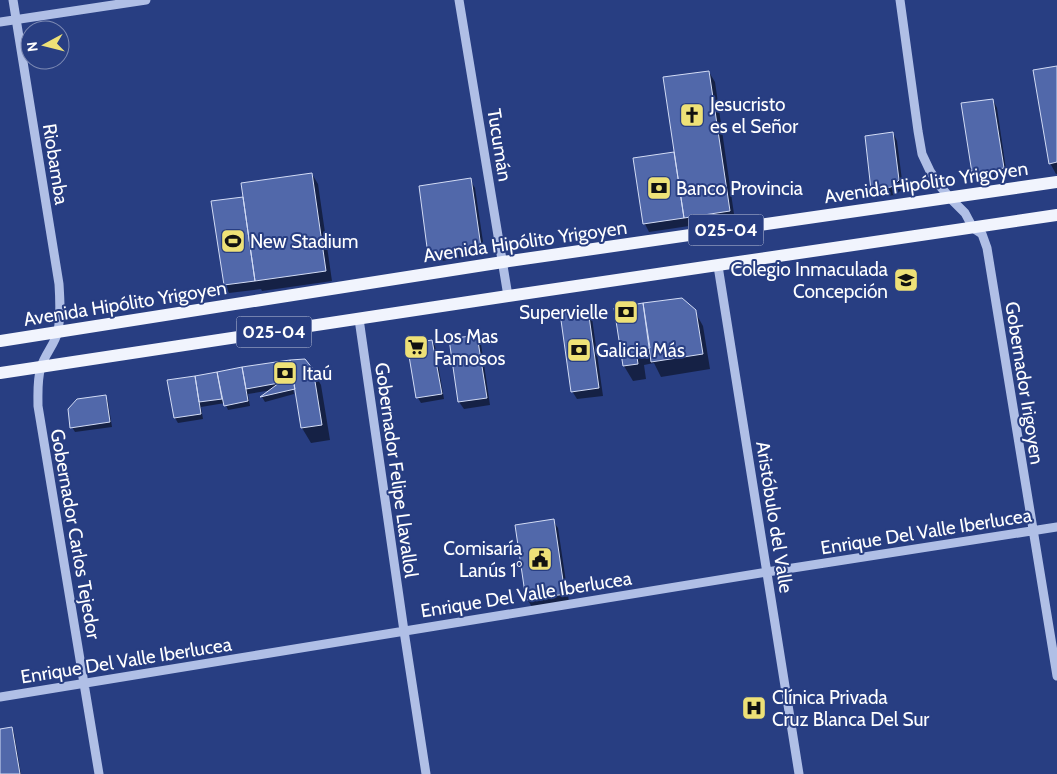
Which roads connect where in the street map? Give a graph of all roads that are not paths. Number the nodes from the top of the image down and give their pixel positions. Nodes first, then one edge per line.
1 (13, 0) edge
2 (146, 0) edge
3 (460, 0) edge
4 (900, 0) edge
5 (16, 20) junction
6 (0, 22) edge
7 (1057, 182) edge
8 (950, 198) junction
9 (1057, 215) edge
10 (973, 228) junction
11 (503, 262) junction
12 (718, 266) junction
13 (508, 296) junction
14 (359, 319) junction
15 (57, 333) junction
16 (0, 341) edge
17 (41, 367) junction
18 (0, 373) edge
19 (1057, 527) edge
20 (1033, 530) junction
21 (767, 572) junction
22 (404, 631) junction
23 (1057, 676) edge
24 (85, 683) junction
25 (0, 697) edge
26 (99, 774) edge
27 (426, 774) edge
28 (799, 774) edge

1 - 5 street, Riobamba
2 - 5 street
3 - 11 street, Tucumán
4 - 8 street, Gobernador Irigoyen
5 - 6 street
5 - 15 street, Riobamba
7 - 8 main road, Avenida Hipólito Yrigoyen / 025-04
8 - 10 street, Gobernador Irigoyen
8 - 11 main road, Avenida Hipólito Yrigoyen / 025-04
9 - 10 main road, 025-04
10 - 12 main road, 025-04
10 - 20 street, Gobernador Irigoyen
11 - 13 street, Tucumán
11 - 15 main road, Avenida Hipólito Yrigoyen / 025-04
12 - 13 main road, 025-04
12 - 21 street, Aristóbulo del Valle
13 - 14 main road, 025-04
14 - 17 main road, 025-04
14 - 22 street, Gobernador Felipe Llavallol
15 - 16 main road, Avenida Hipólito Yrigoyen / 025-04
15 - 17 street, Gobernador Carlos Tejedor
17 - 18 main road, 025-04
17 - 24 street, Gobernador Carlos Tejedor
19 - 20 street, Enrique Del Valle Iberlucea
20 - 21 street, Enrique Del Valle Iberlucea
20 - 23 street, Gobernador Irigoyen
21 - 22 street, Enrique Del Valle Iberlucea
21 - 28 street, Aristóbulo del Valle
22 - 24 street, Enrique Del Valle Iberlucea
22 - 27 street, Gobernador Felipe Llavallol
24 - 25 street, Enrique Del Valle Iberlucea
24 - 26 street, Gobernador Carlos Tejedor

